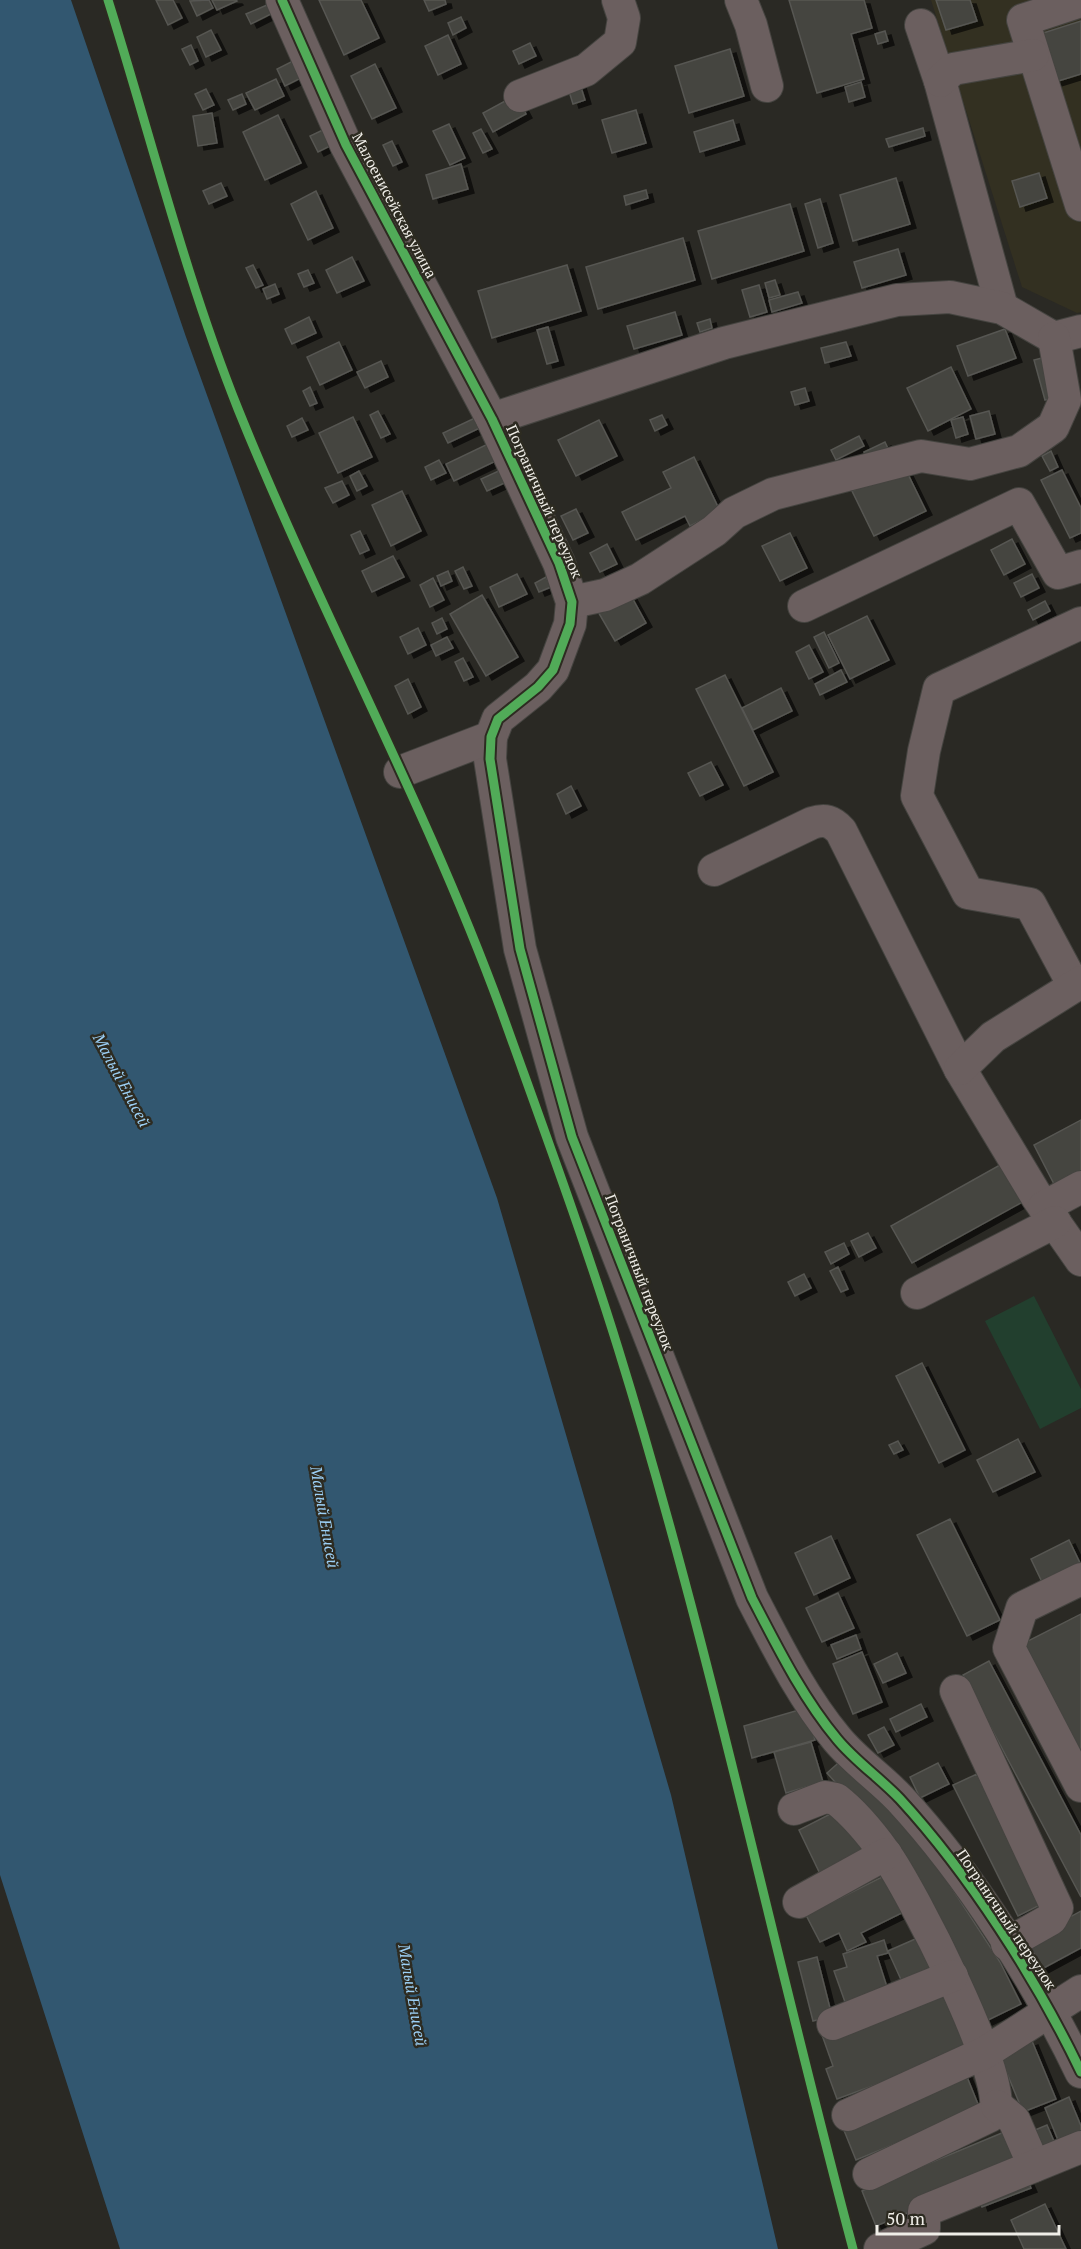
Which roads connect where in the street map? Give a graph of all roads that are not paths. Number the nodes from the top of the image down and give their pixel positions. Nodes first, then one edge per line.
1 (282, 0) edge
2 (618, 0) edge
3 (741, 0) edge
4 (1081, 1) edge
5 (921, 25) dead end
6 (1033, 55) junction
7 (940, 81) junction
8 (767, 86) dead end
9 (520, 96) dead end
10 (1081, 205) edge
11 (1002, 308) junction
12 (1067, 335) edge
13 (492, 419) junction
14 (1081, 566) edge
15 (572, 602) junction
16 (804, 606) dead end
17 (1081, 623) edge
18 (490, 737) junction
19 (400, 772) dead end
20 (714, 870) dead end
21 (1077, 984) edge
22 (960, 1069) junction
23 (1081, 1187) edge
24 (1050, 1214) junction
25 (1081, 1260) edge
26 (917, 1293) dead end
27 (1081, 1579) edge
28 (956, 1691) dead end
29 (1081, 1786) edge
30 (794, 1809) dead end
31 (886, 1854) junction
32 (799, 1902) dead end
33 (1007, 1944) junction
34 (952, 1976) junction
35 (1081, 1991) edge
36 (1052, 2011) junction
37 (833, 2024) dead end
38 (986, 2052) junction
39 (1081, 2072) edge
40 (997, 2106) junction
41 (848, 2115) dead end
42 (1081, 2147) edge
43 (1034, 2166) junction
44 (869, 2174) dead end
45 (880, 2249) edge

1 - 13 street, Малоенисейская улица
2 - 9 street
3 - 8 street
4 - 6 street
5 - 7 street
6 - 7 street
6 - 10 street
7 - 11 street
11 - 12 street
11 - 13 street
12 - 15 street
13 - 15 street, Пограничный переулок
14 - 16 street
15 - 18 street, Пограничный переулок
17 - 21 street
18 - 19 street
18 - 33 street, Пограничный переулок
20 - 22 street
21 - 22 street
22 - 24 street
23 - 24 street
24 - 25 street
24 - 26 street
27 - 29 street
28 - 33 street
30 - 31 street
31 - 32 street
31 - 34 street
33 - 36 street, Пограничный переулок
34 - 37 street
34 - 38 street
35 - 36 street
36 - 38 street
36 - 39 street, Пограничный переулок
38 - 40 street
38 - 41 street
40 - 43 street
40 - 44 street
42 - 43 street
43 - 45 street

